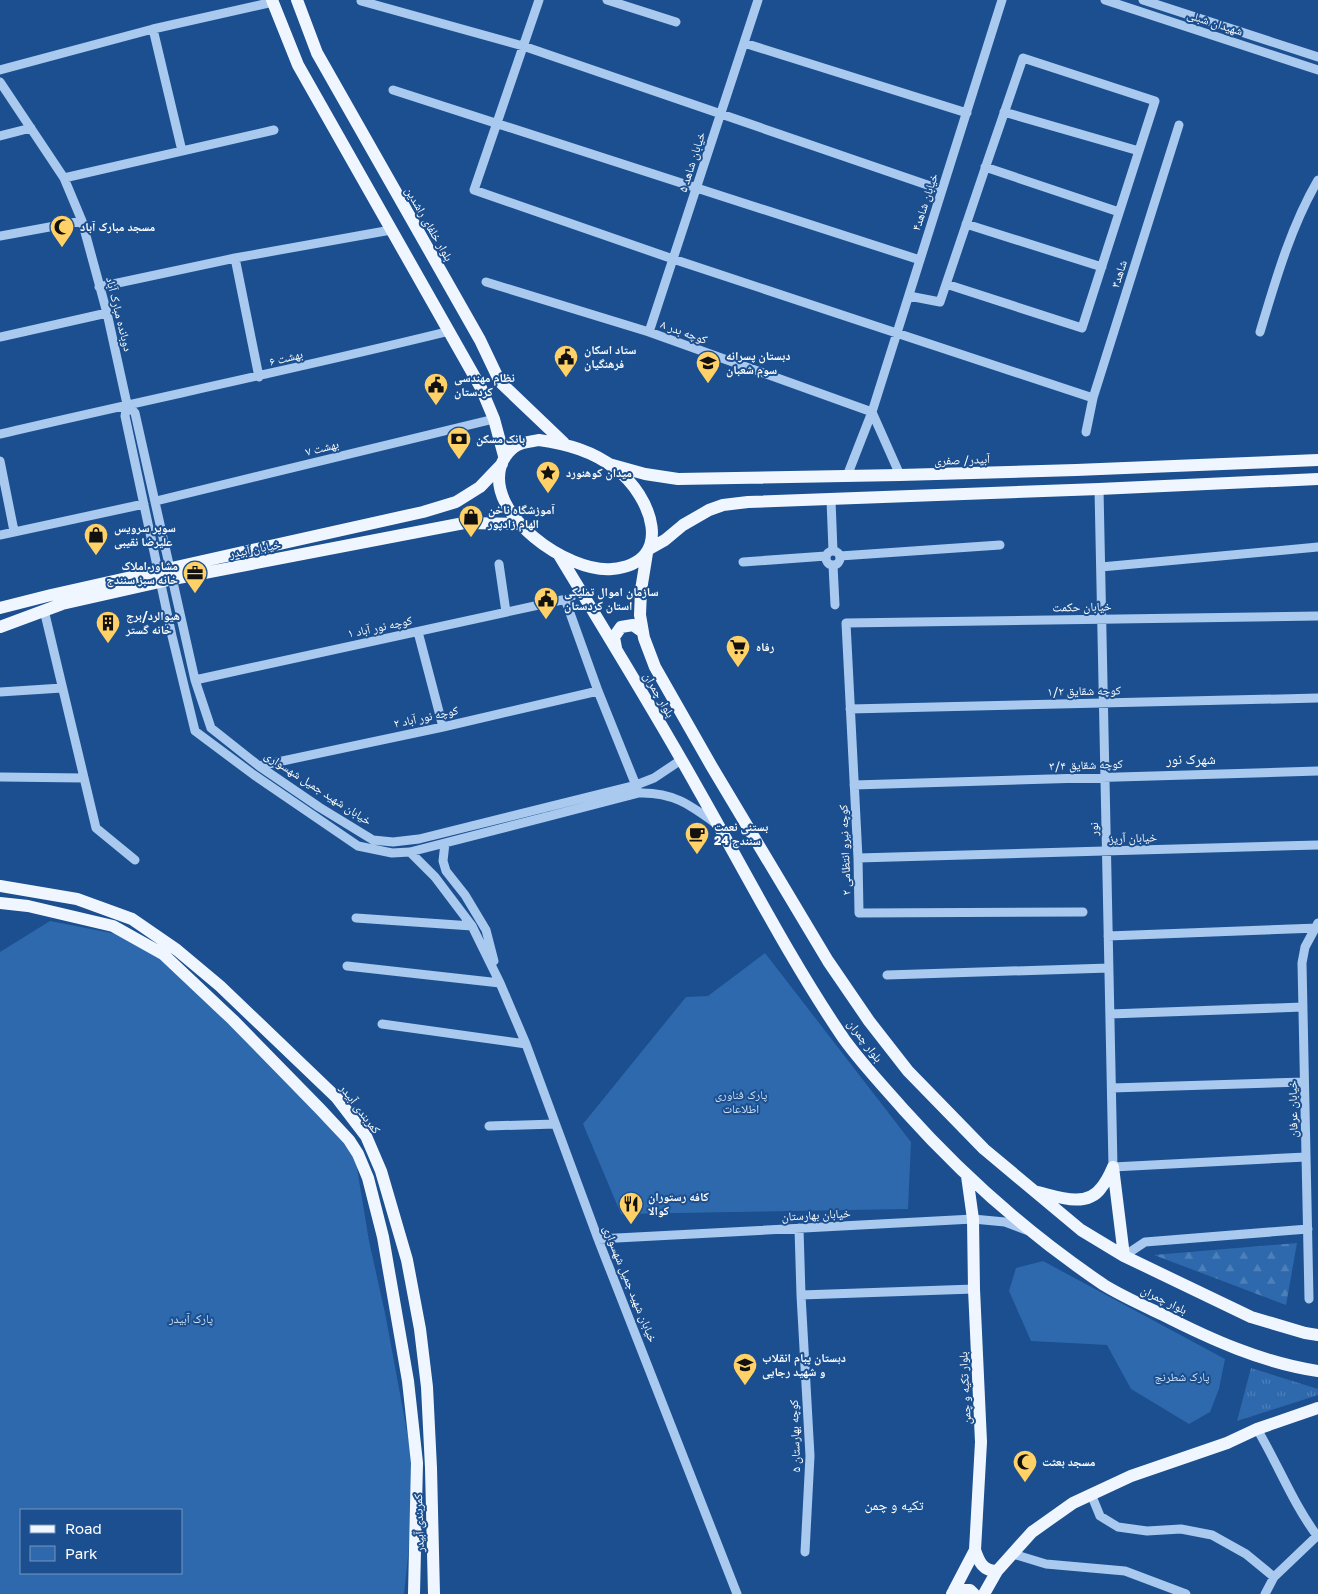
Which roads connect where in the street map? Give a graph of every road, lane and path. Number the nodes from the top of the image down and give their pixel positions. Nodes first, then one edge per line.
1 (297, 0) edge
2 (539, 0) edge
3 (607, 0) edge
4 (758, 0) edge
5 (1002, 0) edge
6 (1105, 0) edge
7 (1143, 0) edge
8 (1174, 0) edge
9 (273, 1) edge
10 (360, 1) edge
11 (1171, 9) junction
12 (676, 22) dead end
13 (153, 29) junction
14 (744, 43) junction
15 (523, 46) junction
16 (1318, 57) edge
17 (0, 70) edge
18 (1318, 70) edge
19 (0, 82) edge
20 (393, 90) dead end
21 (1004, 112) junction
22 (967, 113) junction
23 (721, 114) junction
24 (497, 123) junction
25 (1179, 125) dead end
26 (31, 128) junction
27 (274, 130) dead end
28 (0, 136) edge
29 (182, 151) junction
30 (1139, 151) junction
31 (986, 168) junction
32 (64, 178) junction
33 (1318, 180) edge
34 (697, 188) junction
35 (942, 190) junction
36 (1120, 212) junction
37 (82, 221) junction
38 (966, 224) junction
39 (392, 230) junction
40 (0, 236) edge
41 (235, 258) junction
42 (674, 259) junction
43 (920, 260) junction
44 (1102, 267) junction
45 (486, 282) dead end
46 (946, 284) junction
47 (99, 287) junction
48 (909, 296) junction
49 (107, 313) junction
50 (450, 331) junction
51 (650, 332) junction
52 (897, 332) junction
53 (1260, 332) dead end
54 (0, 337) edge
55 (259, 377) junction
56 (500, 382) junction
57 (482, 388) junction
58 (1094, 398) junction
59 (127, 404) junction
60 (872, 412) junction
61 (494, 419) junction
62 (1086, 432) dead end
63 (0, 434) edge
64 (564, 443) junction
65 (503, 460) junction
66 (1318, 460) edge
67 (0, 461) edge
68 (609, 464) junction
69 (900, 475) junction
70 (847, 476) junction
71 (1318, 479) edge
72 (1099, 489) junction
73 (831, 500) junction
74 (156, 501) junction
75 (144, 504) junction
76 (521, 524) junction
77 (14, 531) junction
78 (0, 535) edge
79 (1000, 545) dead end
80 (1318, 547) edge
81 (648, 551) junction
82 (833, 554) junction
83 (559, 555) junction
84 (743, 562) dead end
85 (499, 564) dead end
86 (1101, 567) junction
87 (165, 575) junction
88 (835, 605) dead end
89 (0, 608) edge
90 (44, 610) junction
91 (506, 612) junction
92 (1318, 616) edge
93 (1102, 620) junction
94 (846, 623) joint
95 (0, 627) edge
96 (418, 632) junction
97 (643, 632) junction
98 (616, 648) junction
99 (195, 680) junction
100 (62, 688) junction
101 (598, 691) junction
102 (0, 692) edge
103 (1318, 698) edge
104 (1104, 703) junction
105 (850, 708) junction
106 (443, 727) junction
107 (681, 760) junction
108 (259, 766) junction
109 (1318, 771) edge
110 (0, 777) edge
111 (1105, 777) junction
112 (84, 778) junction
113 (854, 785) junction
114 (638, 789) junction
115 (720, 827) junction
116 (445, 843) junction
117 (1318, 845) edge
118 (1107, 851) junction
119 (410, 852) junction
120 (858, 858) junction
121 (135, 860) dead end
122 (0, 886) edge
123 (0, 903) edge
124 (1083, 912) dead end
125 (356, 918) dead end
126 (472, 926) junction
127 (1317, 926) edge
128 (1108, 936) junction
129 (347, 966) dead end
130 (1109, 968) junction
131 (887, 975) dead end
132 (500, 983) junction
133 (1303, 1007) junction
134 (1110, 1014) junction
135 (382, 1024) dead end
136 (526, 1044) junction
137 (1304, 1082) junction
138 (1112, 1088) junction
139 (555, 1124) junction
140 (489, 1126) dead end
141 (1306, 1157) junction
142 (1113, 1167) junction
143 (967, 1176) junction
144 (1032, 1191) junction
145 (974, 1219) junction
146 (799, 1228) junction
147 (1308, 1229) junction
148 (1034, 1233) junction
149 (598, 1239) junction
150 (1124, 1256) junction
151 (974, 1289) junction
152 (801, 1295) junction
153 (1309, 1299) dead end
154 (1318, 1335) edge
155 (1318, 1371) edge
156 (1318, 1408) edge
157 (1257, 1429) junction
158 (1091, 1494) junction
159 (1318, 1537) edge
160 (975, 1550) junction
161 (805, 1552) dead end
162 (1013, 1554) junction
163 (997, 1572) junction
164 (1274, 1577) junction
165 (953, 1592) edge
166 (414, 1594) edge
167 (434, 1594) edge
168 (737, 1594) edge
169 (974, 1594) edge
170 (984, 1594) edge
171 (1186, 1594) edge
172 (1265, 1594) edge

1 - 56 main road, بلوار خلفای راشدین
2 - 15 street
3 - 12 street
4 - 14 street, خیابان شاهد ۵
5 - 22 street, خیابان شاهد۴
6 - 18 street, شهیدان شبلی
7 - 11 street, شهیدان شبلی
8 - 11 street
9 - 13 street
9 - 39 main road
10 - 15 street
11 - 16 street, شهیدان شبلی
13 - 17 street
13 - 29 street
14 - 22 street
14 - 23 street, خیابان شاهد ۵
15 - 23 street
15 - 24 street
19 - 26 street, دوبانده مبارک آباد
20 - 24 street
21 - 30 street
21 - 30 street
21 - 31 street
22 - 35 street, خیابان شاهد۴
23 - 34 street, خیابان شاهد ۵
23 - 35 street
24 - 34 street
24 - 42 street
25 - 58 street, شاهد۳
26 - 28 street
26 - 32 street, دوبانده مبارک آباد
27 - 29 street
29 - 32 street
30 - 36 street
31 - 36 street
31 - 38 street
32 - 37 street, دوبانده مبارک آباد
33 - 53 street
34 - 42 street, خیابان شاهد ۵
34 - 43 street
35 - 43 street, خیابان شاهد۴
36 - 44 street
37 - 40 street
37 - 47 street, دوبانده مبارک آباد
38 - 44 street
38 - 46 street
39 - 41 street
39 - 50 main road
41 - 47 street
41 - 55 street
42 - 51 street, خیابان شاهد ۵
42 - 52 street
43 - 48 street, خیابان شاهد۴
44 - 46 street
45 - 51 street, کوچه بدر ۸
46 - 48 street
47 - 49 street, دوبانده مبارک آباد
48 - 52 street, خیابان شاهد۴
49 - 54 street
49 - 59 street, دوبانده مبارک آباد
50 - 55 street, بهشت ۶
50 - 57 main road
51 - 60 street, کوچه بدر ۸
52 - 58 street
52 - 60 street, خیابان شاهد۴
55 - 59 street, بهشت ۶
56 - 57 main road
56 - 64 main road, بلوار خلفای راشدین
57 - 61 main road
58 - 62 street, شاهد۳
59 - 63 street, بهشت ۶
59 - 74 street, دوبانده مبارک آباد
59 - 75 street
60 - 69 street
60 - 70 street, خیابان شاهد۴
61 - 65 main road
61 - 74 street, بهشت ۷
64 - 65 main road
64 - 68 main road
65 - 76 main road
65 - 87 main road, خیابان آبیدر
66 - 69 main road, آبیدر/ صفری
67 - 77 street
68 - 70 main road, آبیدر/ صفری
68 - 81 main road
69 - 70 main road, آبیدر/ صفری
71 - 72 main road
72 - 73 main road
72 - 86 street, نور
73 - 81 main road
73 - 82 street
74 - 87 street, دوبانده مبارک آباد
75 - 77 street
75 - 87 street
76 - 83 main road
76 - 87 main road, خیابان آبیدر
77 - 78 street
79 - 82 street
80 - 86 street
81 - 83 main road
81 - 97 main road, بلوار چمران
82 - 84 street
82 - 88 street
83 - 98 main road, بلوار چمران
85 - 91 street
86 - 93 street, نور
87 - 89 main road, خیابان آبیدر
87 - 90 main road, خیابان آبیدر
87 - 99 street, خیابان شهید جمیل شهسواری
87 - 119 street, خیابان شهید جمیل شهسواری
90 - 95 main road, خیابان آبیدر
90 - 100 street
91 - 96 street, کوچه نور آباد ۱
91 - 101 street, کوچه نور آباد ۱
92 - 93 street, خیابان حکمت
93 - 94 street, خیابان حکمت
93 - 104 street, نور
94 - 105 street, کوچه نیرو انتظامی ۲
96 - 99 street, کوچه نور آباد ۱
96 - 106 street
97 - 98 main road
97 - 144 main road, بلوار چمران
98 - 107 main road, بلوار چمران
99 - 108 street, خیابان شهید جمیل شهسواری
100 - 102 street
100 - 112 street
101 - 106 street, کوچه نور آباد ۲
101 - 114 street
103 - 104 street, کوچه شقایق ۱/۲
104 - 105 street, کوچه شقایق ۱/۲
104 - 111 street, نور
105 - 113 street, کوچه نیرو انتظامی ۲
106 - 108 street, کوچه نور آباد ۲
107 - 114 street, خیابان شهید جمیل شهسواری
107 - 115 main road, بلوار چمران
108 - 114 street, خیابان شهید جمیل شهسواری
109 - 111 street, کوچه شقایق ۳/۴
110 - 112 street
111 - 113 street, کوچه شقایق ۳/۴
111 - 118 street, نور
112 - 121 street
113 - 120 street, کوچه نیرو انتظامی ۲
114 - 115 street, خیابان شهید جمیل شهسواری
114 - 116 street, خیابان شهید جمیل شهسواری
115 - 143 main road, بلوار چمران
116 - 119 street, خیابان شهید جمیل شهسواری
116 - 132 street, خیابان شهید جمیل شهسواری
117 - 118 street, خیابان آریز
118 - 120 street, خیابان آریز
118 - 128 street, نور
119 - 126 street, خیابان شهید جمیل شهسواری
120 - 124 street, کوچه نیرو انتظامی ۲
122 - 167 main road, کمربندی آبیدر
123 - 166 main road, کمربندی آبیدر
125 - 126 street
126 - 132 street, خیابان شهید جمیل شهسواری
127 - 128 street
127 - 133 street, خیابان عرفان
128 - 130 street, نور
129 - 132 street
130 - 131 street
130 - 134 street, نور
132 - 136 street, خیابان شهید جمیل شهسواری
133 - 134 street
133 - 137 street, خیابان عرفان
134 - 138 street, نور
135 - 136 street
136 - 139 street, خیابان شهید جمیل شهسواری
137 - 138 street
137 - 141 street, خیابان عرفان
138 - 142 street, نور
139 - 140 street
139 - 149 street, خیابان شهید جمیل شهسواری
141 - 142 street
141 - 147 street, خیابان عرفان
142 - 144 main road
142 - 150 main road
143 - 145 main road, بلوار تکیه و چمن
143 - 148 main road, بلوار چمران
144 - 150 main road, بلوار چمران
145 - 146 street, خیابان بهارستان
145 - 148 street, خیابان بهارستان
145 - 151 main road, بلوار تکیه و چمن
146 - 149 street, خیابان بهارستان
146 - 152 street, کوچه بهارستان ۵
147 - 150 street
147 - 153 street, خیابان عرفان
148 - 155 main road, بلوار چمران
149 - 168 street, خیابان شهید جمیل شهسواری
150 - 154 main road, بلوار چمران
151 - 152 street
151 - 160 main road, بلوار تکیه و چمن
152 - 161 street, کوچه بهارستان ۵
156 - 157 main road
157 - 158 main road
157 - 159 street
158 - 162 main road
158 - 164 street
159 - 164 street
160 - 163 main road
160 - 165 main road, بلوار تکیه و چمن
162 - 163 main road
162 - 171 street
163 - 170 main road
164 - 172 street
165 - 169 main road

